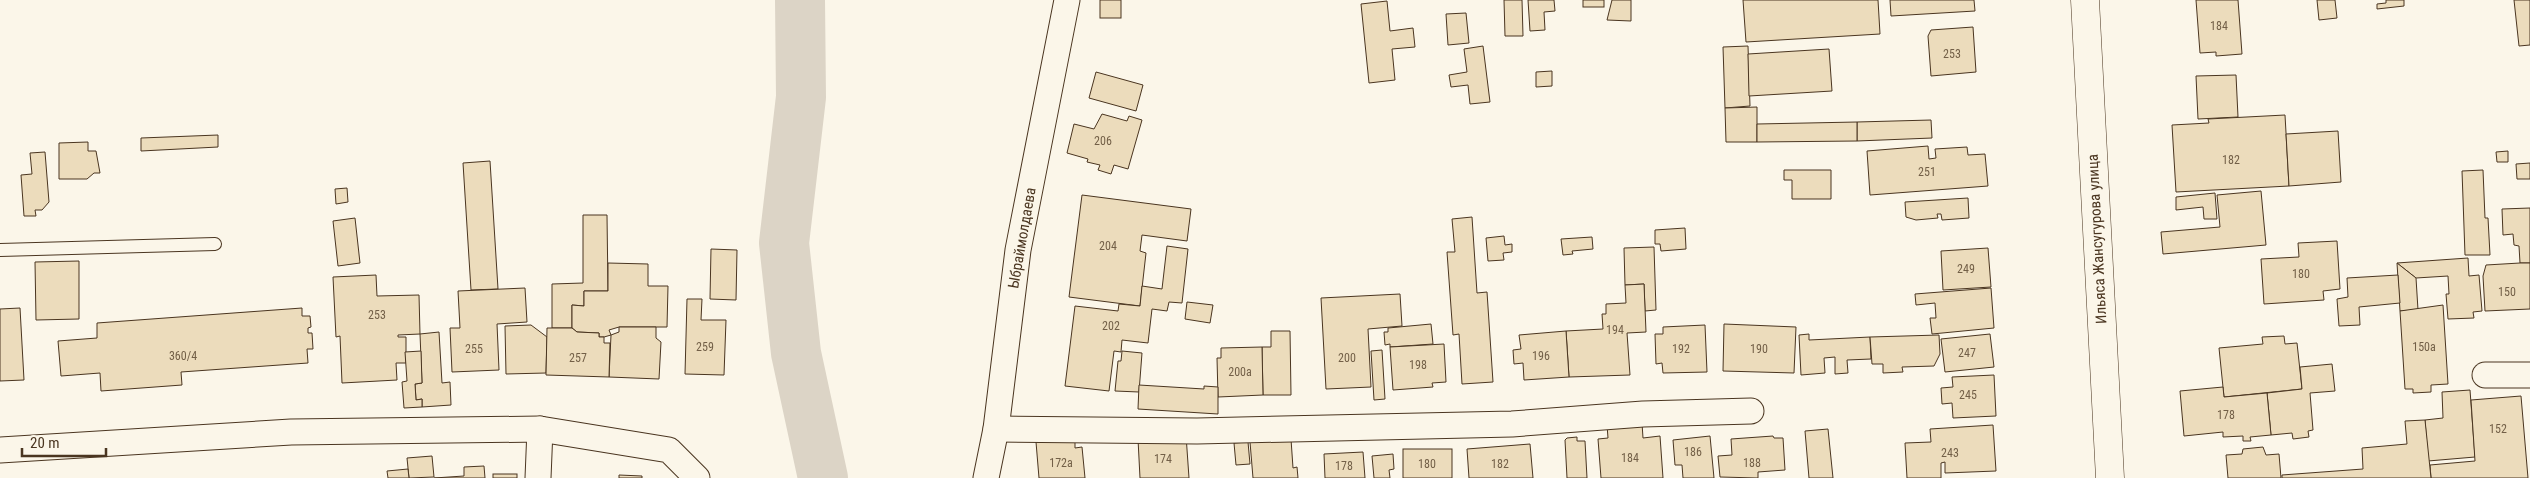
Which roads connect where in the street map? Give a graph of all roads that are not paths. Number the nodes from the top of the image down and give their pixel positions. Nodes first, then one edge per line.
1 (1067, 0) edge
2 (2085, 0) edge
3 (215, 244) dead end
4 (0, 250) edge
5 (2485, 375) dead end
6 (2530, 375) edge
7 (1751, 411) dead end
8 (540, 429) junction
9 (996, 429) junction
10 (0, 450) edge
11 (538, 478) edge
12 (697, 478) edge
13 (986, 478) edge
14 (2110, 478) edge

1 - 9 street, Ыбраймолдаева
2 - 14 street, Ильяса Жансугурова улица
3 - 4 lane
5 - 6 street
7 - 9 street
8 - 10 street
8 - 11 street
8 - 12 street
9 - 13 street, Ыбраймолдаева

